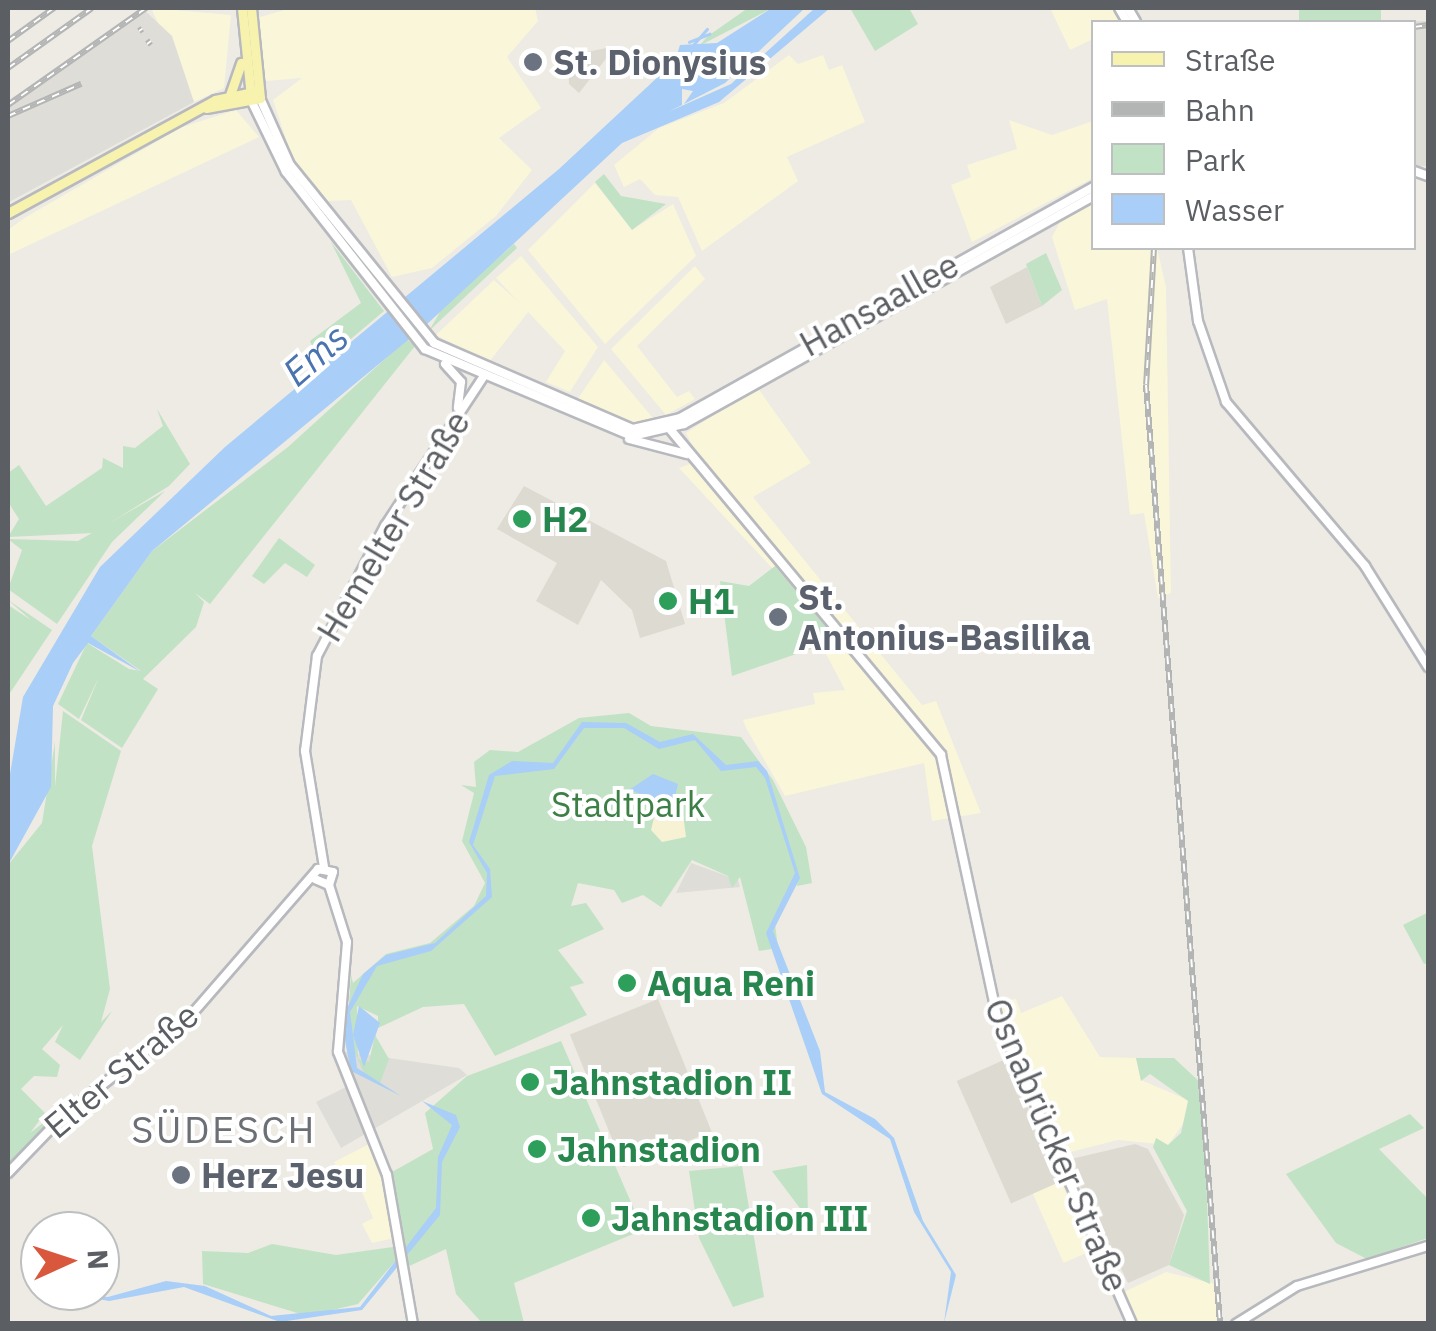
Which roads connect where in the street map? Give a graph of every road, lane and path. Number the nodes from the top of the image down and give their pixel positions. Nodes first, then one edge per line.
1 (242, 8) edge
2 (251, 8) edge
3 (242, 56) junction
4 (255, 95) junction
5 (230, 96) junction
6 (204, 108) junction
7 (1091, 189) edge
8 (1091, 198) edge
9 (8, 213) edge
10 (1188, 250) edge
11 (382, 288) junction
12 (429, 346) junction
13 (442, 361) junction
14 (487, 373) junction
15 (456, 416) junction
16 (669, 428) junction
17 (619, 434) junction
18 (695, 460) junction
19 (1428, 667) edge
20 (324, 867) junction
21 (315, 879) junction
22 (329, 885) junction
23 (8, 1173) edge
24 (1428, 1246) edge
25 (413, 1324) edge
26 (1132, 1324) edge
27 (1236, 1324) edge

1 - 3 main road
2 - 4 main road
3 - 4 main road
3 - 5 main road
4 - 5 main road
4 - 6 main road
4 - 11 main road
4 - 11 main road
5 - 6 main road
6 - 9 main road
7 - 16 main road, Hansaallee
8 - 16 main road, Hansaallee
10 - 19 main road
11 - 12 main road
12 - 13 main road
12 - 14 main road
13 - 14 main road
13 - 15 main road
14 - 15 main road, Hemelter Straße
14 - 16 main road
14 - 17 main road
15 - 20 main road, Hemelter Straße
16 - 17 main road
16 - 18 main road, Osnabrücker Straße
17 - 18 main road
18 - 26 main road, Osnabrücker Straße
20 - 21 main road, Elter Straße
20 - 22 main road, Hemelter Straße
21 - 22 main road
21 - 23 main road, Elter Straße
22 - 25 main road, Hemelter Straße
24 - 27 main road

